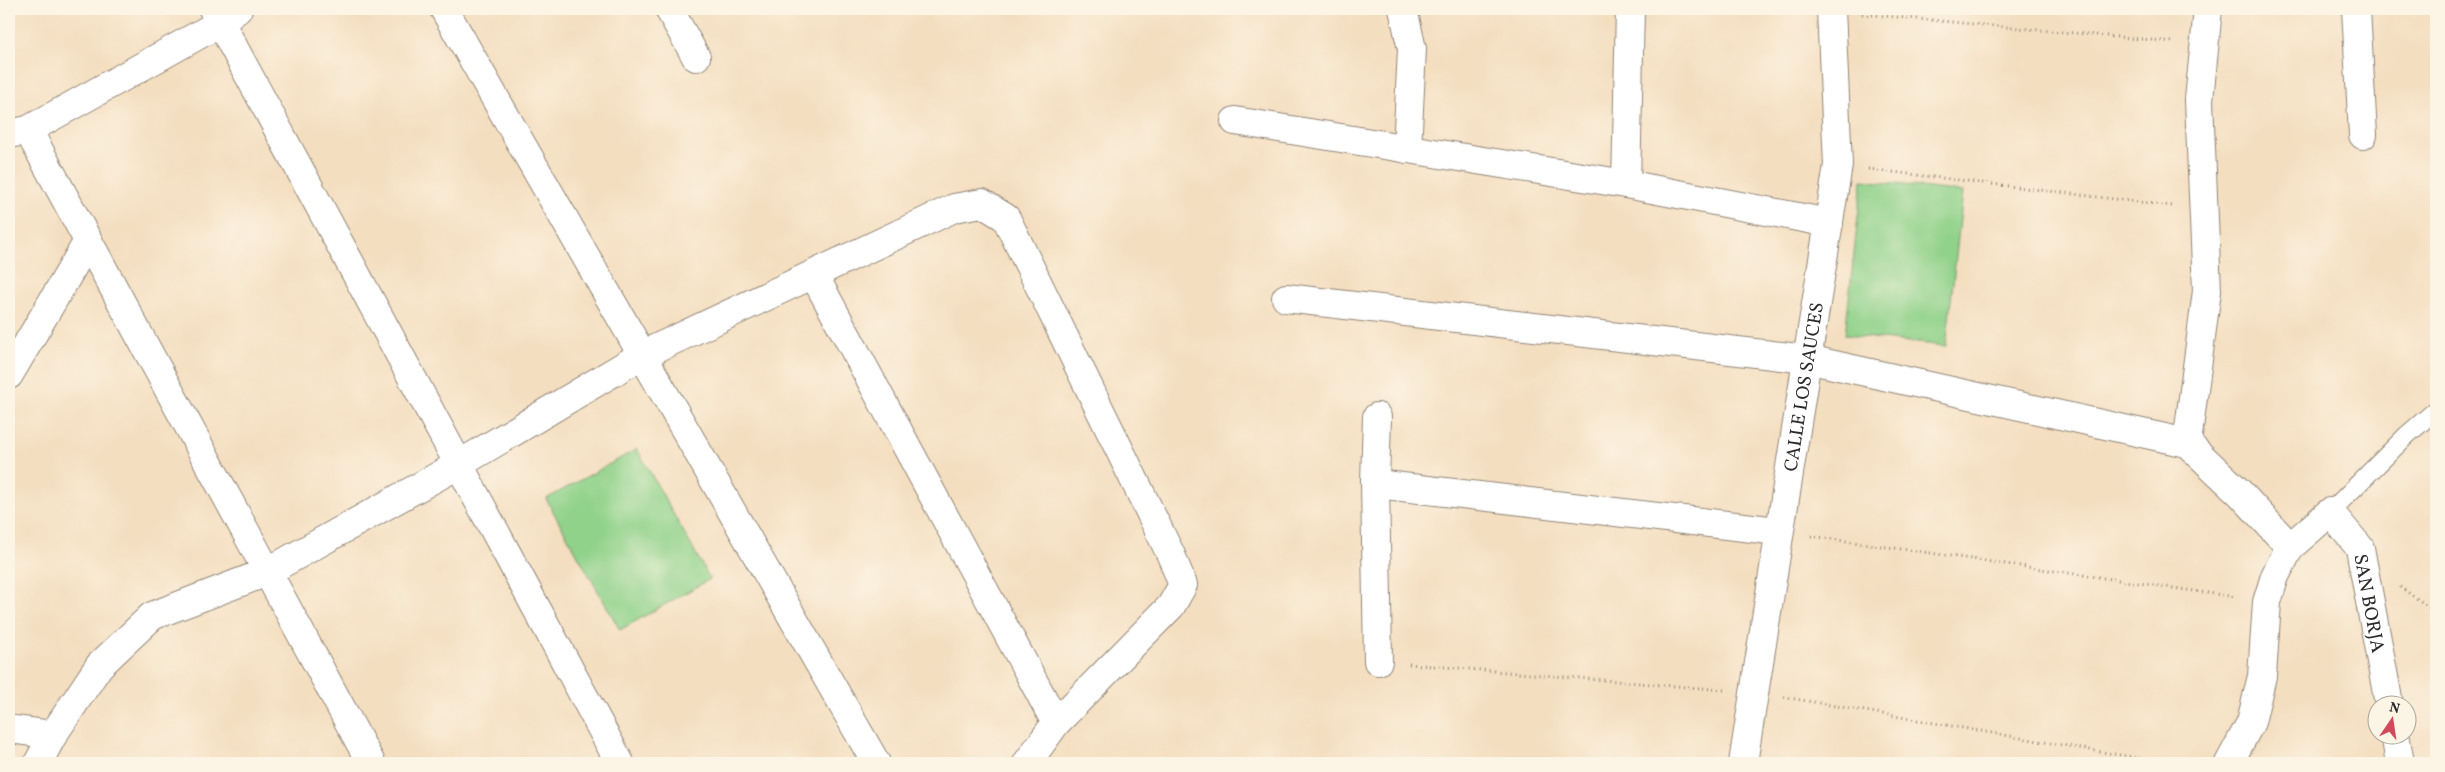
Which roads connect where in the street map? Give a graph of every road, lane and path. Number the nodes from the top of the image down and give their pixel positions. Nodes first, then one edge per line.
1 (444, 9) edge
2 (669, 9) edge
3 (1403, 9) edge
4 (1630, 9) edge
5 (2208, 9) edge
6 (2356, 9) edge
7 (1831, 10) edge
8 (223, 14) edge
9 (2204, 45) junction
10 (696, 58) dead end
11 (1235, 121) dead end
12 (18, 132) edge
13 (2363, 135) dead end
14 (1407, 149) junction
15 (1838, 165) junction
16 (1626, 184) junction
17 (2203, 210) junction
18 (1828, 223) junction
19 (88, 241) junction
20 (814, 275) junction
21 (1286, 298) dead end
22 (642, 355) junction
23 (1807, 358) junction
24 (9, 375) edge
25 (2436, 410) edge
26 (1377, 417) dead end
27 (2187, 443) junction
28 (458, 465) junction
29 (1375, 481) junction
30 (2330, 512) junction
31 (1778, 531) junction
32 (2290, 547) junction
33 (267, 572) junction
34 (2267, 602) junction
35 (1378, 661) dead end
36 (2387, 694) edge
37 (1056, 723) junction
38 (9, 729) edge
39 (53, 735) junction
40 (2396, 744) edge
41 (38, 763) edge
42 (371, 763) edge
43 (620, 763) edge
44 (876, 763) edge
45 (1028, 763) edge
46 (1743, 763) edge
47 (2229, 763) edge
48 (2400, 763) edge

1 - 22 street
2 - 10 street
3 - 14 street
4 - 16 street
5 - 9 street
6 - 13 street
7 - 9 path
7 - 15 street, CALLE LOS SAUCES
8 - 12 street
8 - 28 street
9 - 17 street
11 - 14 street
12 - 19 street
14 - 16 street
15 - 17 path
15 - 18 street, CALLE LOS SAUCES
16 - 18 street
17 - 27 street
18 - 23 street, CALLE LOS SAUCES
19 - 24 street
19 - 33 street
20 - 22 street
20 - 37 street
20 - 37 street
21 - 23 street
22 - 28 street
22 - 44 street
23 - 27 street
23 - 31 street, CALLE LOS SAUCES
25 - 30 lane
26 - 29 street
27 - 32 street
28 - 33 street
28 - 43 street
29 - 31 street
29 - 35 street
30 - 32 street
30 - 36 street, SAN BORJA
31 - 34 path
31 - 46 street, CALLE LOS SAUCES
32 - 34 street
33 - 39 street
33 - 42 street
34 - 47 street
37 - 45 street
38 - 39 street
39 - 41 street
40 - 48 street

